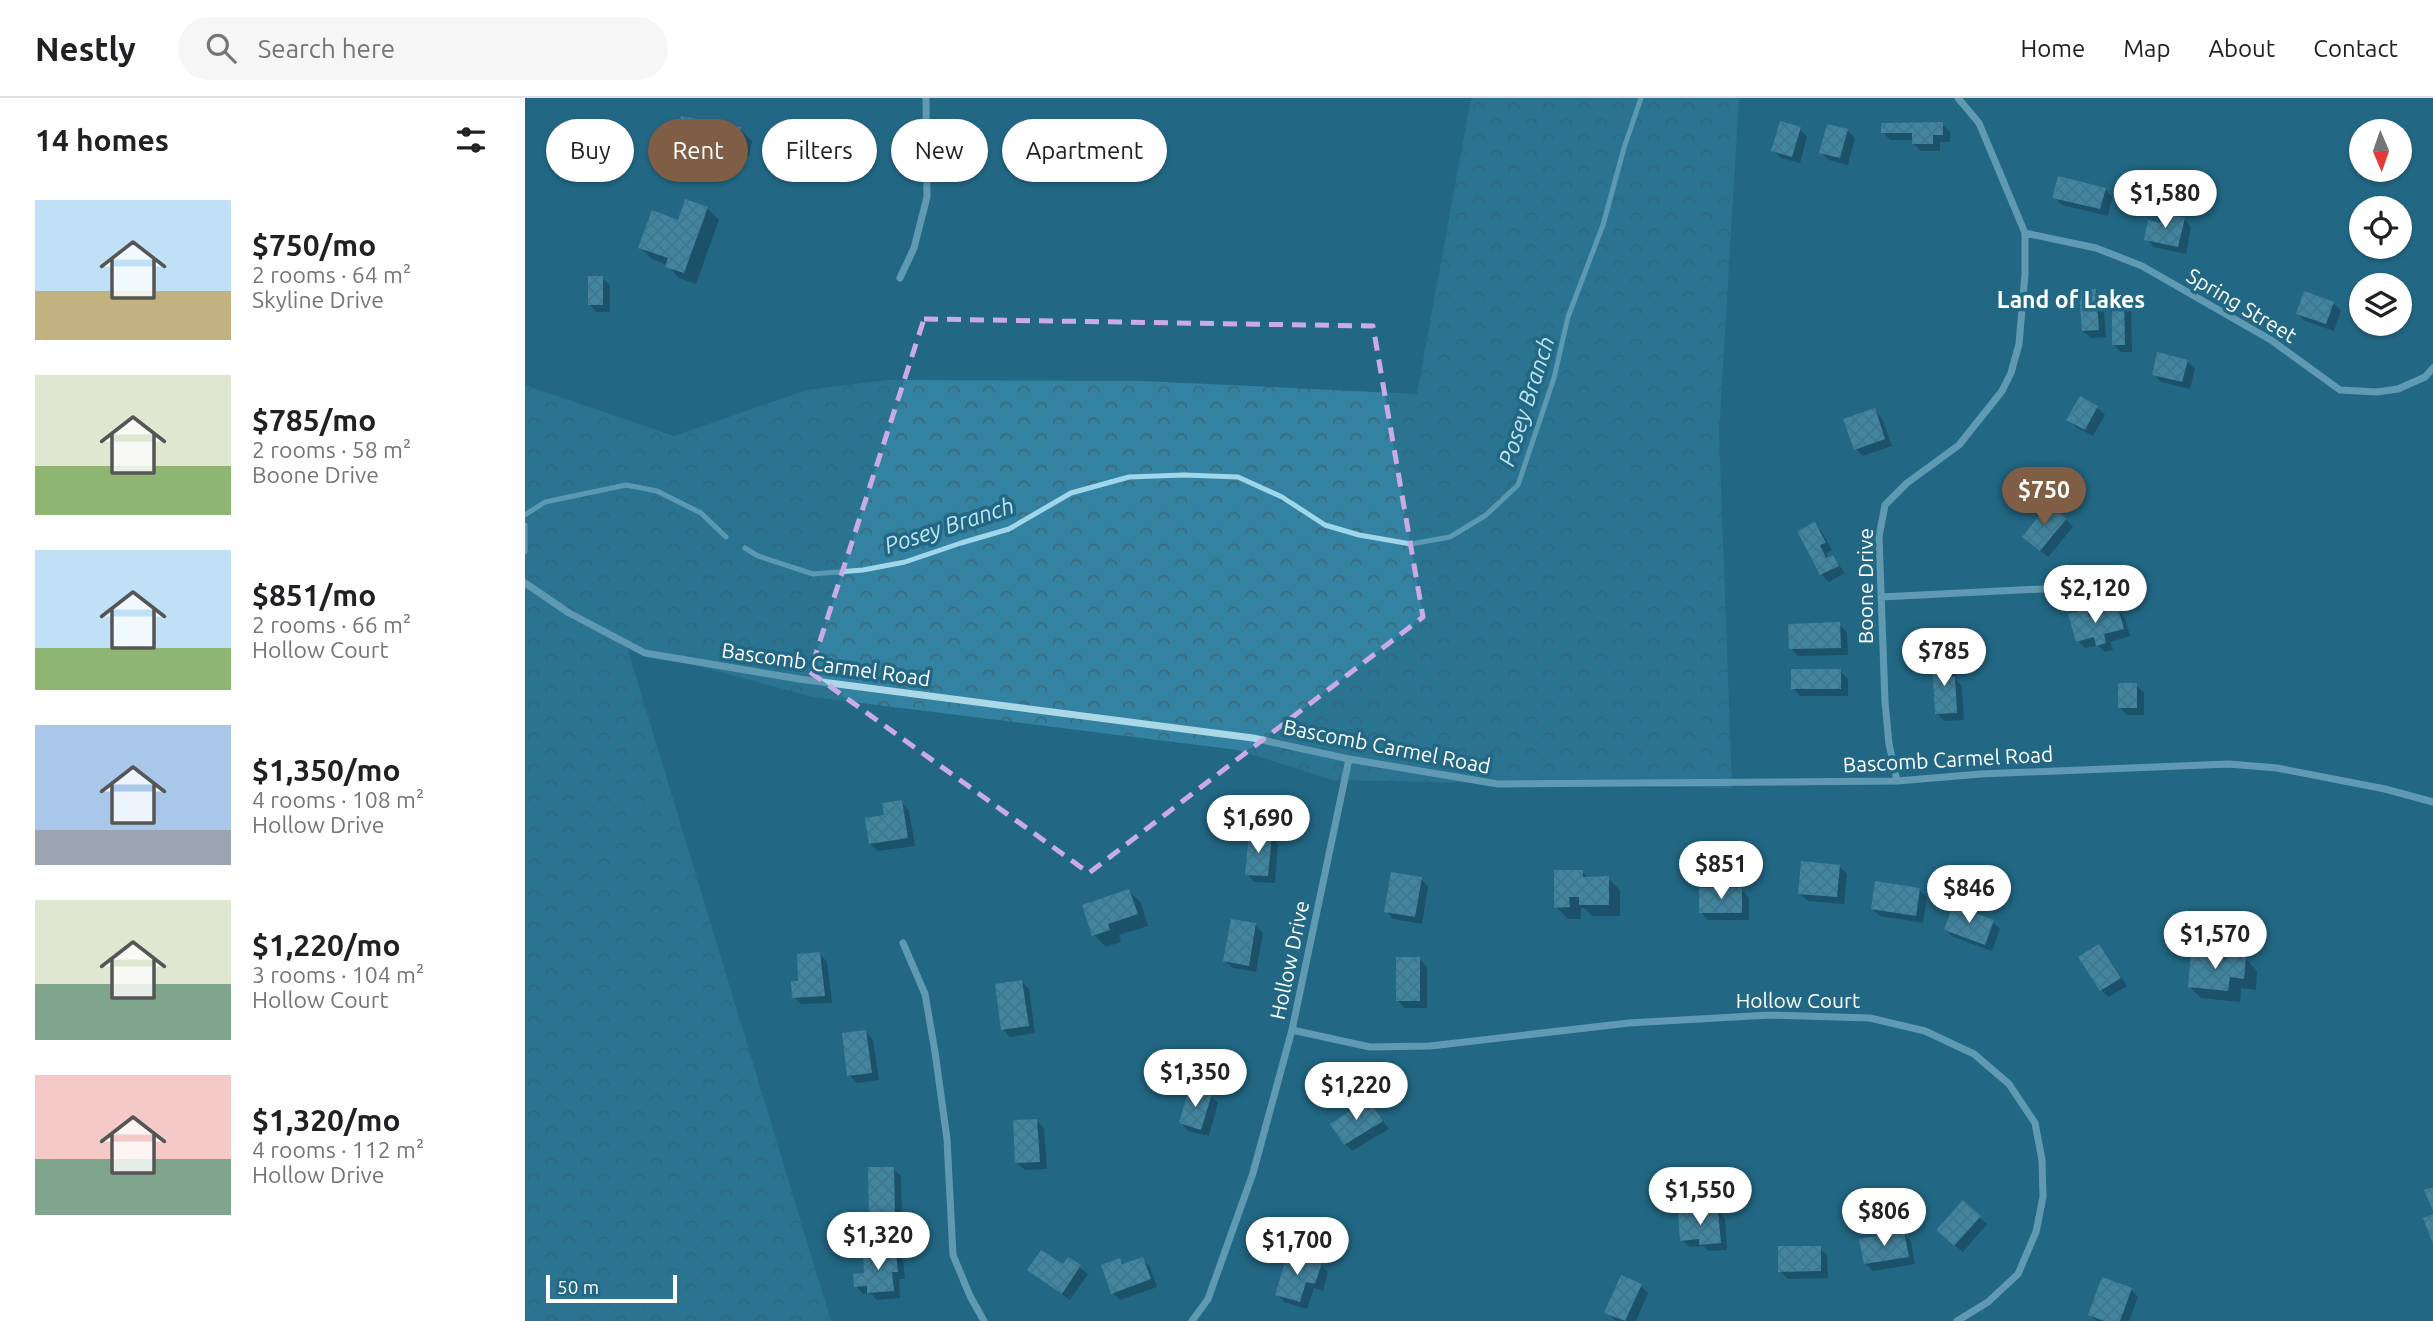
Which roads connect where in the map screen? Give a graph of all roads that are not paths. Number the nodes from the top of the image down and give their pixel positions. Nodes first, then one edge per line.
1 (926, 98) edge
2 (1958, 98) edge
3 (2025, 233) junction
4 (900, 278) dead end
5 (2433, 368) edge
6 (525, 583) edge
7 (2121, 585) dead end
8 (1881, 597) junction
9 (1349, 759) junction
10 (1897, 781) junction
11 (2433, 802) edge
12 (903, 943) dead end
13 (1292, 1030) junction
14 (984, 1321) edge
15 (1192, 1321) edge
16 (1957, 1321) edge

1 - 4 street
2 - 3 street
3 - 5 street, Spring Street
3 - 8 street, Boone Drive
6 - 9 street, Bascomb Carmel Road
7 - 8 street
8 - 10 street, Boone Drive
9 - 10 street, Bascomb Carmel Road
9 - 13 street, Hollow Drive
10 - 11 street, Bascomb Carmel Road
12 - 14 street
13 - 15 street, Hollow Drive
13 - 16 street, Hollow Court

